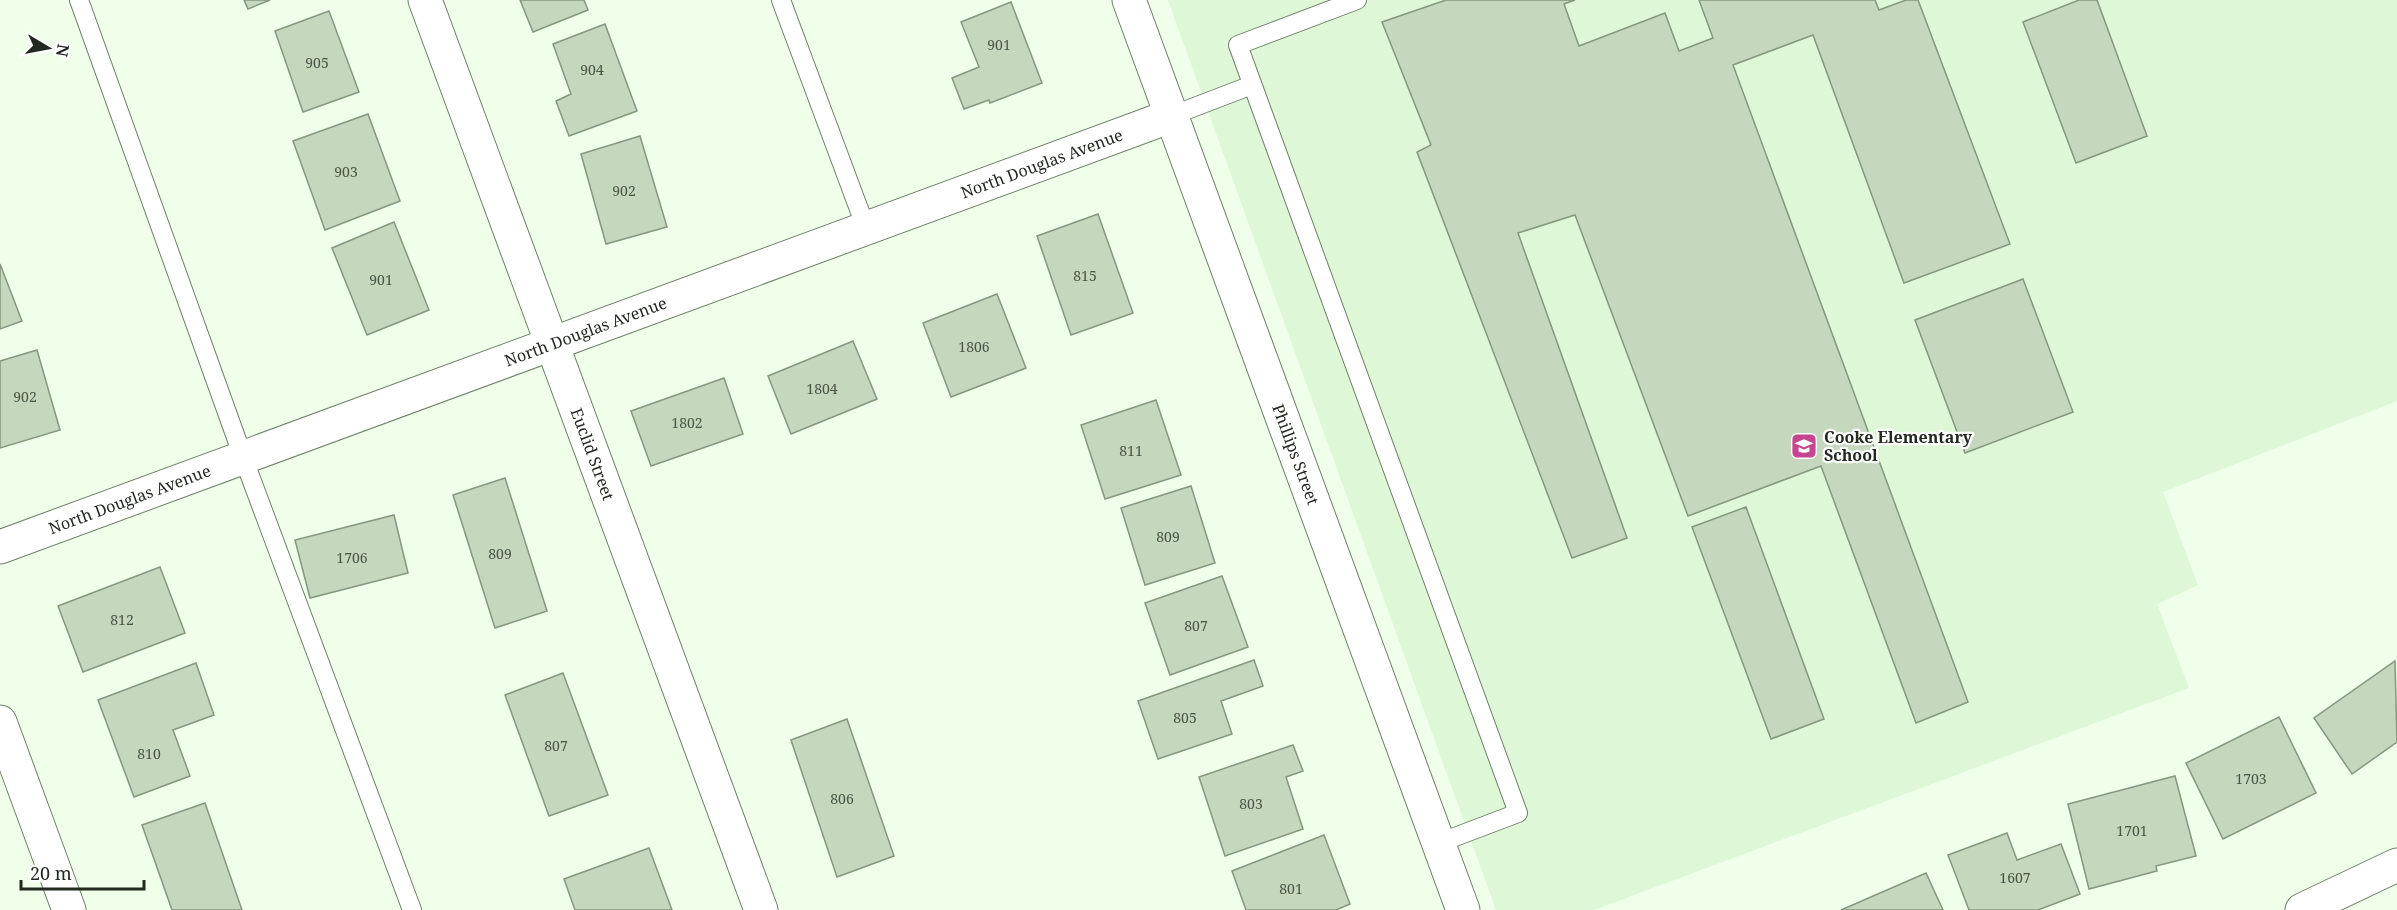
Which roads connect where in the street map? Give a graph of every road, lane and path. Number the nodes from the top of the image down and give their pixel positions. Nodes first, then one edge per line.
1 (79, 0) edge
2 (425, 0) edge
3 (781, 0) edge
4 (1129, 0) edge
5 (1357, 0) edge
6 (1252, 85) junction
7 (1171, 116) junction
8 (866, 228) junction
9 (552, 343) junction
10 (243, 458) junction
11 (0, 547) edge
12 (0, 722) edge
13 (1439, 843) junction
14 (2397, 865) edge
15 (69, 910) edge
16 (412, 910) edge
17 (761, 910) edge
18 (1463, 910) edge
19 (2302, 910) edge

1 - 10 lane
2 - 9 street, Euclid Street
3 - 8 lane
4 - 7 street, Phillips Street
5 - 6 lane
6 - 7 lane
6 - 13 lane
7 - 8 street, North Douglas Avenue
7 - 13 street, Phillips Street
8 - 9 street, North Douglas Avenue
9 - 10 street, North Douglas Avenue
9 - 17 street, Euclid Street
10 - 11 street, North Douglas Avenue
10 - 16 lane
12 - 15 street
13 - 18 street, Phillips Street
14 - 19 street

